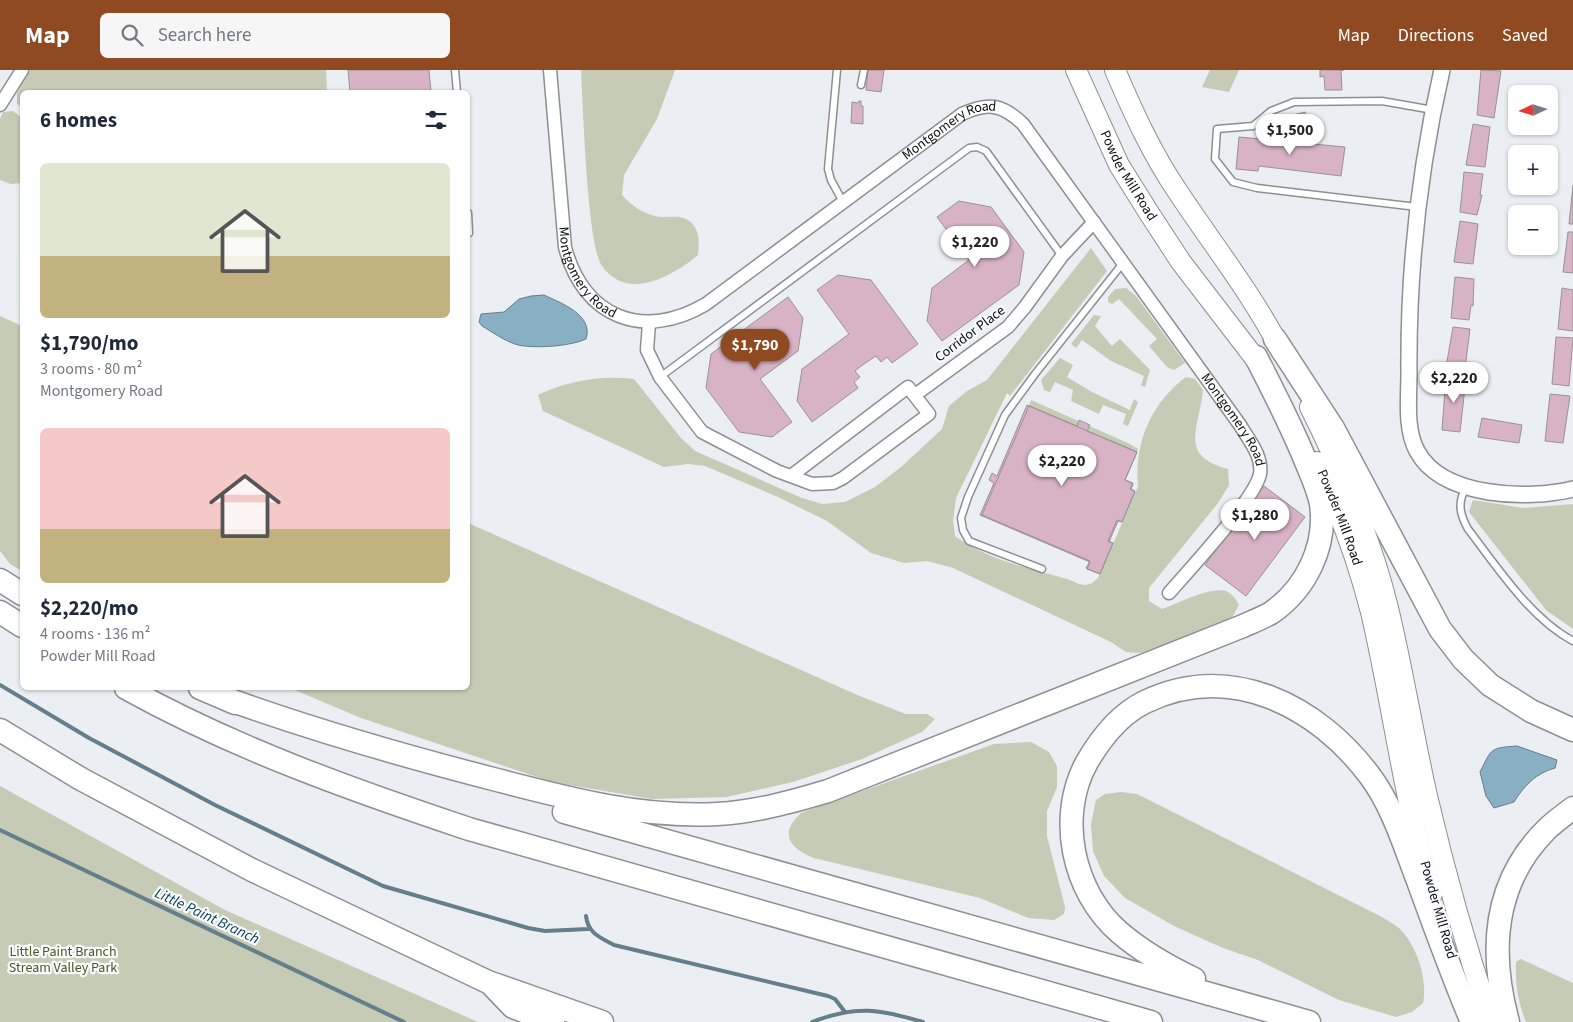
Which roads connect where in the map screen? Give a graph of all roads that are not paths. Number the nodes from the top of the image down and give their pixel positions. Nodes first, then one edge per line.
1 (22, 70) edge
2 (455, 70) edge
3 (550, 70) edge
4 (837, 70) edge
5 (864, 70) edge
6 (1076, 70) edge
7 (1115, 70) edge
8 (1442, 70) edge
9 (861, 85) dead end
10 (457, 90) edge
11 (0, 105) edge
12 (1433, 110) junction
13 (843, 202) junction
14 (1417, 207) junction
15 (1094, 222) junction
16 (1062, 256) junction
17 (1123, 263) junction
18 (649, 323) junction
19 (1275, 338) junction
20 (1256, 357) junction
21 (660, 376) junction
22 (915, 395) junction
23 (791, 476) junction
24 (1467, 486) junction
25 (1573, 489) edge
26 (1042, 569) dead end
27 (0, 580) edge
28 (20, 593) edge
29 (1169, 593) dead end
30 (0, 612) edge
31 (20, 625) edge
32 (1573, 641) edge
33 (130, 690) edge
34 (205, 690) edge
35 (222, 697) junction
36 (0, 730) edge
37 (1573, 730) edge
38 (1573, 808) edge
39 (488, 982) junction
40 (553, 1022) edge
41 (602, 1022) edge
42 (1151, 1022) edge
43 (1309, 1022) edge
44 (1315, 1022) edge
45 (1472, 1022) edge
46 (1491, 1022) edge
47 (1508, 1022) edge

1 - 11 street
2 - 10 lane
3 - 18 street, Montgomery Road
4 - 13 lane
5 - 9 lane
6 - 20 main road, Powder Mill Road
7 - 19 main road, Powder Mill Road
8 - 12 street
12 - 14 street
12 - 14 lane
13 - 15 street, Montgomery Road
13 - 18 street, Montgomery Road
14 - 24 street
15 - 16 street, Corridor Place
15 - 17 street, Montgomery Road
16 - 21 lane
16 - 22 street, Corridor Place
17 - 26 lane
17 - 29 street, Montgomery Road
18 - 21 street
19 - 37 highway
19 - 46 main road, Powder Mill Road
20 - 35 highway
20 - 45 main road, Powder Mill Road
21 - 23 street
22 - 23 street
22 - 23 street
24 - 25 street
24 - 32 lane
27 - 28 highway
30 - 31 highway
33 - 42 highway
34 - 35 highway
35 - 43 highway
36 - 39 highway
38 - 47 highway
39 - 40 highway
39 - 41 highway
44 - 45 highway

